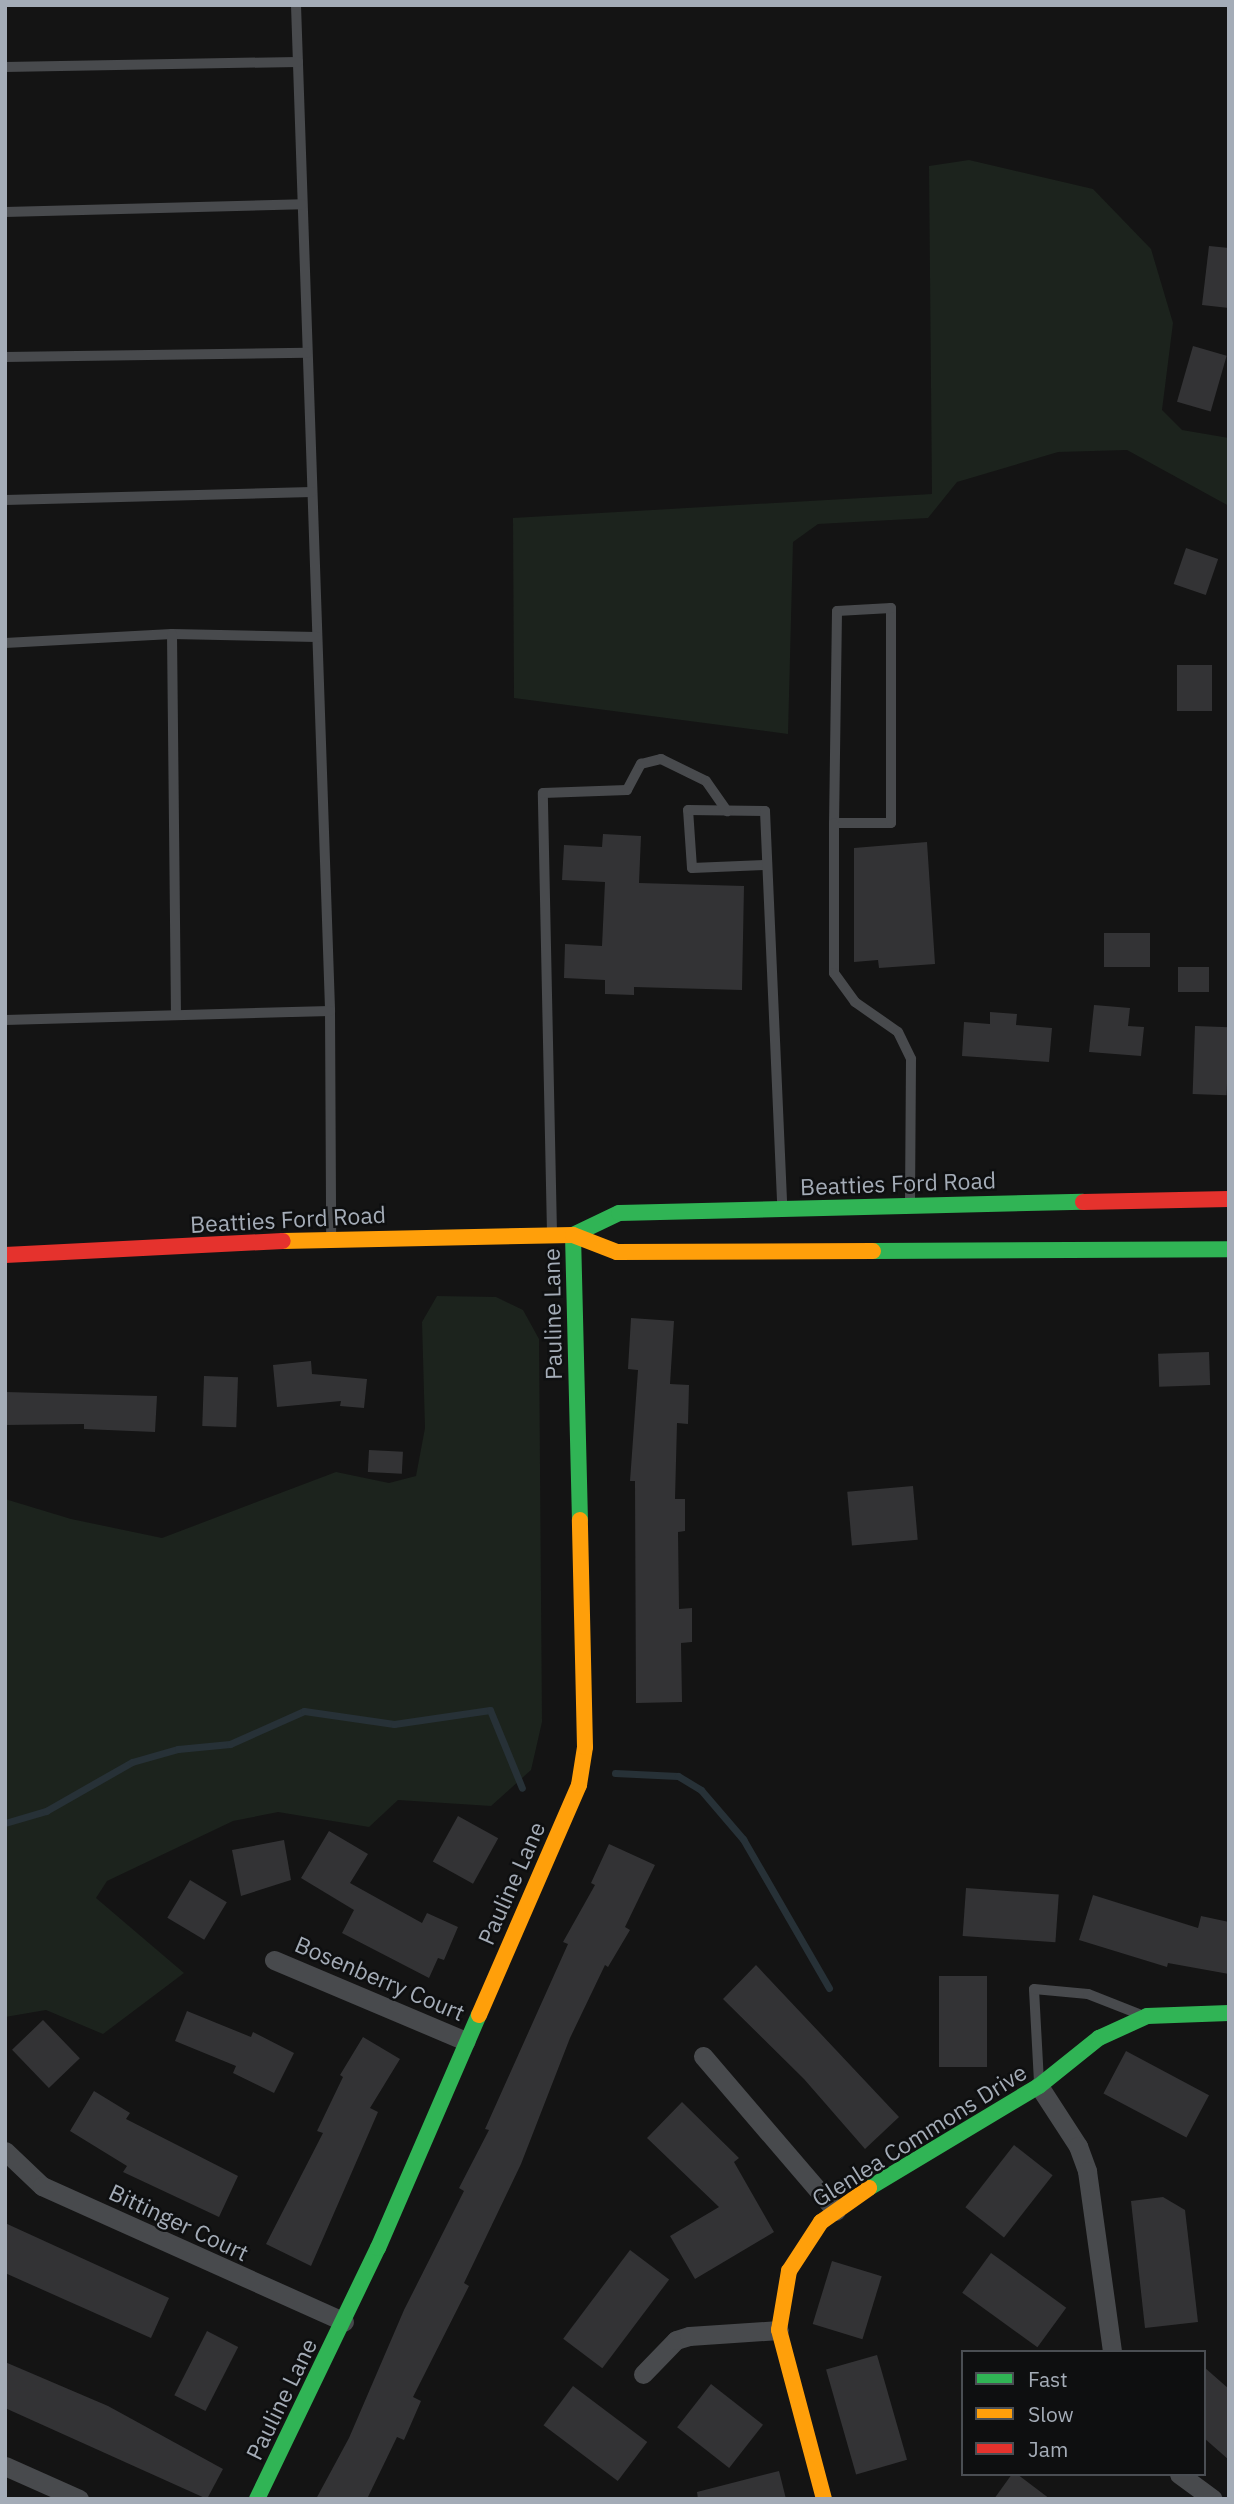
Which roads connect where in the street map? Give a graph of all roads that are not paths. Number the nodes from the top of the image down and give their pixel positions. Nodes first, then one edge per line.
1 (296, 5) edge
2 (298, 62) junction
3 (5, 67) edge
4 (302, 204) junction
5 (5, 212) edge
6 (307, 352) junction
7 (5, 357) edge
8 (312, 492) junction
9 (5, 500) edge
10 (173, 634) junction
11 (317, 637) junction
12 (5, 643) edge
13 (727, 811) junction
14 (834, 823) junction
15 (766, 865) junction
16 (330, 1011) junction
17 (176, 1015) junction
18 (5, 1020) edge
19 (1229, 1199) edge
20 (910, 1208) junction
21 (782, 1209) junction
22 (573, 1235) junction
23 (552, 1236) junction
24 (331, 1238) junction
25 (1229, 1249) edge
26 (5, 1255) edge
27 (274, 1960) dead end
28 (1229, 2013) edge
29 (1146, 2017) junction
30 (466, 2041) junction
31 (703, 2056) dead end
32 (1039, 2086) junction
33 (5, 2151) edge
34 (836, 2211) junction
35 (344, 2322) junction
36 (779, 2330) junction
37 (1112, 2350) edge
38 (643, 2374) dead end
39 (5, 2466) edge
40 (1182, 2476) edge
41 (79, 2499) edge
42 (257, 2499) edge
43 (824, 2499) edge
44 (1213, 2499) edge

1 - 2 lane
2 - 3 lane
2 - 4 lane
4 - 5 lane
4 - 6 lane
6 - 7 lane
6 - 8 lane
8 - 9 lane
8 - 11 lane
10 - 11 lane
10 - 12 lane
10 - 17 lane
11 - 16 lane
13 - 15 lane
13 - 15 lane
13 - 23 lane
14 - 14 lane
14 - 20 lane
15 - 21 lane
16 - 17 lane
16 - 24 lane
17 - 18 lane
19 - 20 street, Beatties Ford Road
20 - 21 street, Beatties Ford Road
21 - 22 street, Beatties Ford Road
22 - 23 street, Beatties Ford Road
22 - 25 street, Beatties Ford Road
22 - 30 street, Pauline Lane
23 - 24 street, Beatties Ford Road
24 - 26 street, Beatties Ford Road
27 - 30 street, Bosenberry Court
28 - 29 street, Glenlea Commons Drive
29 - 32 street, Glenlea Commons Drive
29 - 32 lane
30 - 35 street, Pauline Lane
31 - 34 street
32 - 34 street, Glenlea Commons Drive
32 - 37 street
33 - 35 street, Bittinger Court
34 - 36 street, Glenlea Commons Drive
35 - 42 street, Pauline Lane
36 - 38 street
36 - 43 street, Glenlea Commons Drive
39 - 41 street
40 - 44 street

